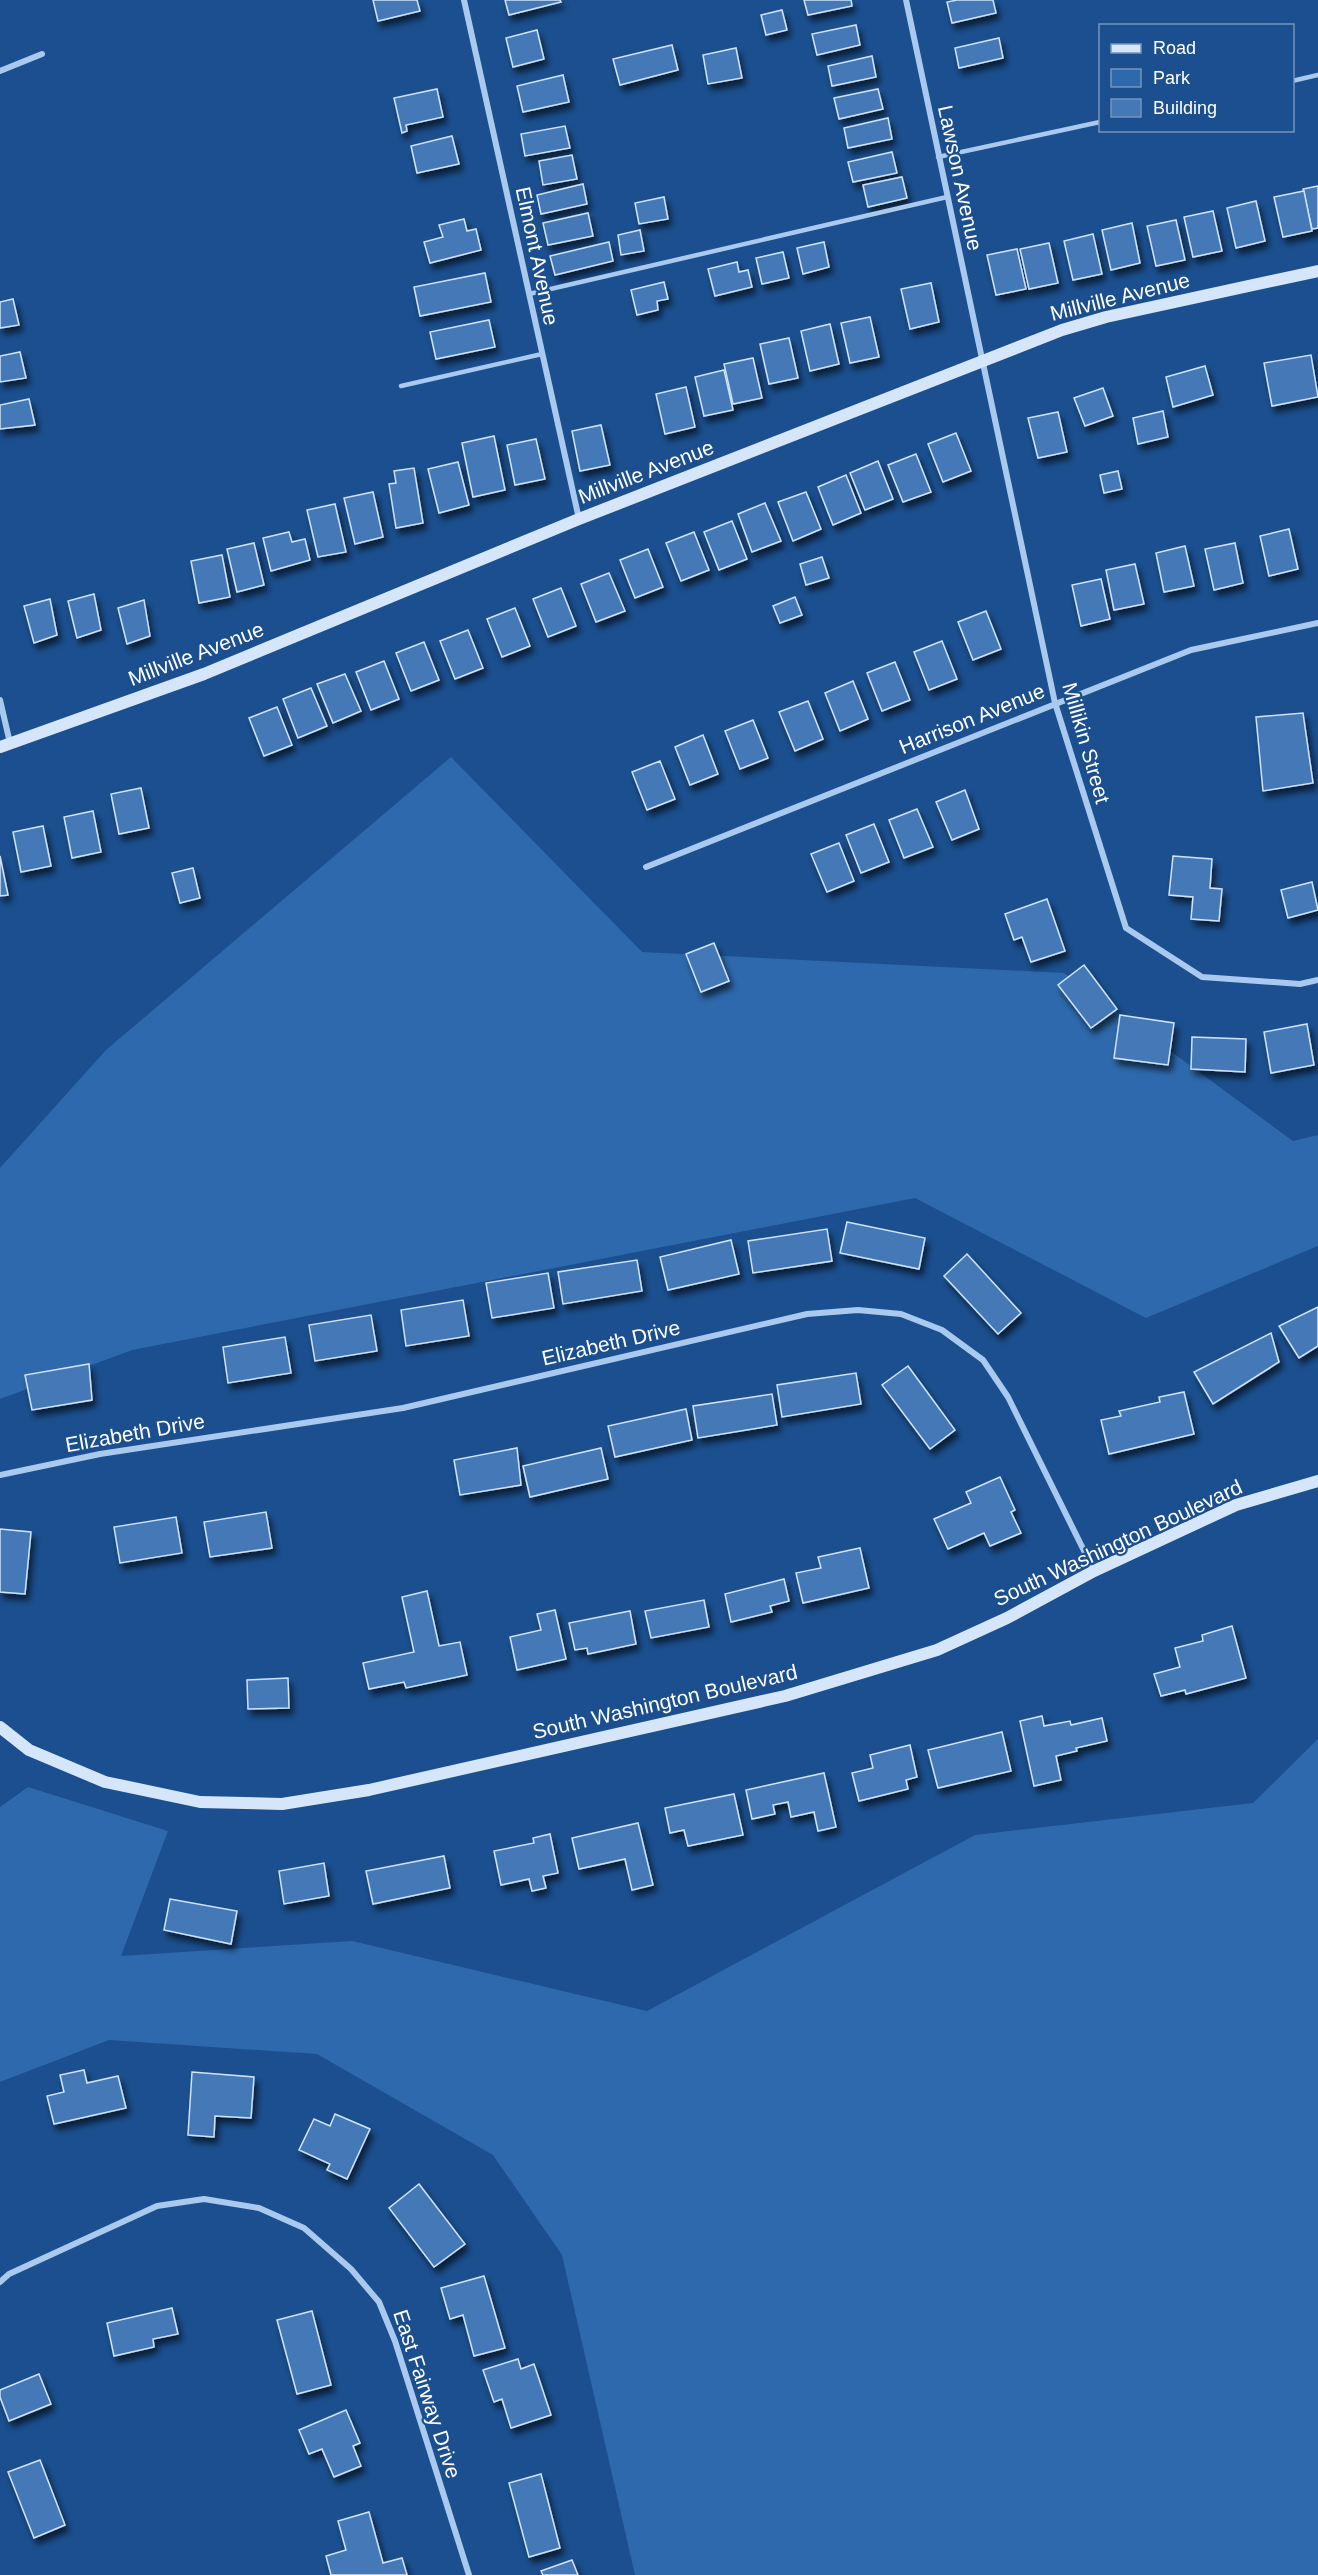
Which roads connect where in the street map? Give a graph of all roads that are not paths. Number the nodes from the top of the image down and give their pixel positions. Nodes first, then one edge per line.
1 (464, 0) edge
2 (906, 0) edge
3 (42, 54) dead end
4 (0, 71) edge
5 (1318, 75) edge
6 (1294, 81) edge
7 (1099, 122) edge
8 (938, 157) junction
9 (947, 197) junction
10 (1318, 271) edge
11 (529, 294) junction
12 (542, 354) junction
13 (982, 362) junction
14 (401, 386) dead end
15 (579, 519) junction
16 (1318, 623) edge
17 (0, 700) edge
18 (1055, 703) junction
19 (5, 745) edge
20 (646, 867) dead end
21 (1318, 980) edge
22 (0, 1475) edge
23 (1318, 1481) edge
24 (1094, 1571) junction
25 (0, 1727) edge
26 (0, 2282) edge
27 (469, 2575) edge

1 - 11 street, Elmont Avenue
2 - 8 street, Lawson Avenue
3 - 4 street
5 - 6 lane
7 - 8 lane
8 - 9 street, Lawson Avenue
9 - 11 lane
9 - 13 street, Lawson Avenue
10 - 13 main road, Millville Avenue
11 - 12 street, Elmont Avenue
12 - 14 lane
12 - 15 street, Elmont Avenue
13 - 15 main road, Millville Avenue
13 - 18 street, Millikin Street
15 - 19 main road, Millville Avenue
16 - 18 street, Harrison Avenue
17 - 19 street
18 - 20 street, Harrison Avenue
18 - 21 street, Millikin Street
22 - 24 street, Elizabeth Drive
23 - 24 main road, South Washington Boulevard
24 - 25 main road, South Washington Boulevard
26 - 27 street, East Fairway Drive

